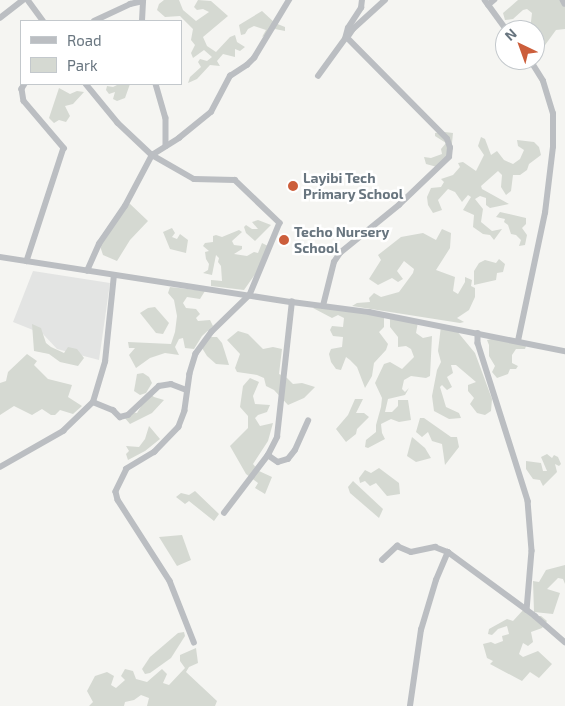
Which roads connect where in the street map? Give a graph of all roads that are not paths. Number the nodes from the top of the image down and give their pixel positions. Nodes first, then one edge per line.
1 (23, 0) edge
2 (28, 0) edge
3 (143, 0) edge
4 (288, 0) edge
5 (362, 0) edge
6 (385, 0) edge
7 (494, 0) edge
8 (563, 0) edge
9 (486, 2) edge
10 (565, 4) edge
11 (0, 18) edge
12 (42, 20) edge
13 (96, 20) edge
14 (142, 20) edge
15 (500, 20) edge
16 (536, 70) edge
17 (318, 76) dead end
18 (24, 85) edge
19 (87, 85) edge
20 (156, 85) edge
21 (166, 146) junction
22 (152, 155) junction
23 (0, 257) edge
24 (27, 261) junction
25 (87, 271) junction
26 (114, 275) junction
27 (250, 295) junction
28 (292, 302) junction
29 (323, 306) junction
30 (478, 333) junction
31 (518, 341) junction
32 (565, 351) edge
33 (187, 390) junction
34 (93, 402) junction
35 (308, 421) dead end
36 (268, 455) junction
37 (0, 467) edge
38 (224, 514) dead end
39 (448, 552) junction
40 (382, 560) dead end
41 (527, 610) junction
42 (194, 642) dead end
43 (565, 642) edge
44 (410, 706) edge

1 - 11 street
2 - 12 street
3 - 13 street
3 - 14 street
4 - 21 street
5 - 17 street
6 - 29 street
7 - 9 street
8 - 10 street
9 - 15 street
16 - 31 street
18 - 24 street
19 - 22 street
20 - 21 street
21 - 22 street
22 - 25 street
22 - 27 street
23 - 24 street
24 - 25 street
25 - 26 street
26 - 27 street
26 - 34 street
27 - 28 street
27 - 33 street
28 - 29 street
28 - 36 street
29 - 30 street
30 - 31 street
30 - 41 street
31 - 32 street
33 - 34 street
33 - 42 street
34 - 37 street
35 - 36 street
36 - 38 street
39 - 40 street
39 - 41 street
39 - 44 street
41 - 43 street

